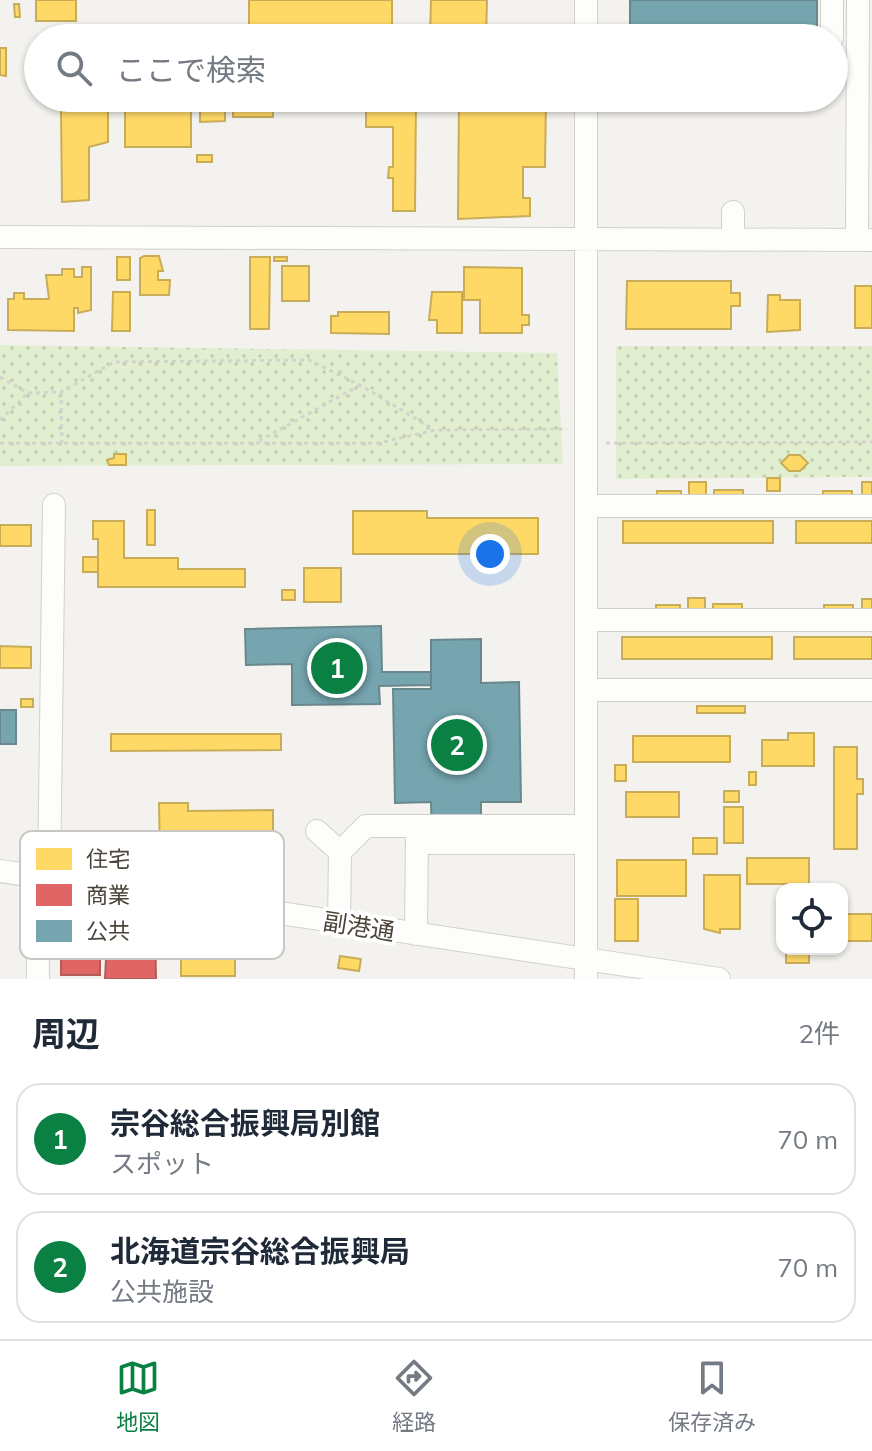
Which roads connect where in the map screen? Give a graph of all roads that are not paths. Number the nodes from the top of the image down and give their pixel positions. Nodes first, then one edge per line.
1 (586, 0) edge
2 (832, 0) edge
3 (858, 0) edge
4 (586, 24) edge
5 (832, 24) edge
6 (586, 112) edge
7 (733, 212) dead end
8 (0, 237) edge
9 (586, 237) junction
10 (733, 239) junction
11 (864, 240) edge
12 (54, 505) dead end
13 (586, 506) junction
14 (872, 506) edge
15 (586, 620) junction
16 (872, 620) edge
17 (586, 690) junction
18 (872, 690) edge
19 (44, 831) edge
20 (317, 831) dead end
21 (417, 834) junction
22 (586, 834) junction
23 (340, 852) junction
24 (0, 871) edge
25 (20, 874) edge
26 (284, 915) edge
27 (339, 923) junction
28 (416, 934) junction
29 (39, 959) edge
30 (586, 970) edge
31 (38, 979) edge
32 (719, 979) edge

1 - 4 street
2 - 5 street
3 - 11 street
6 - 9 street
7 - 10 street
8 - 9 street
9 - 10 street
9 - 13 street
10 - 11 street
12 - 19 street
13 - 14 street
13 - 15 street
15 - 16 street
15 - 17 street
17 - 18 street
17 - 22 street
20 - 23 street
21 - 22 street
21 - 23 street
21 - 28 street
22 - 30 street
23 - 27 street
24 - 25 street, 副港通
26 - 27 street, 副港通
27 - 28 street, 副港通
28 - 30 street, 副港通
29 - 31 street
30 - 32 street, 副港通

